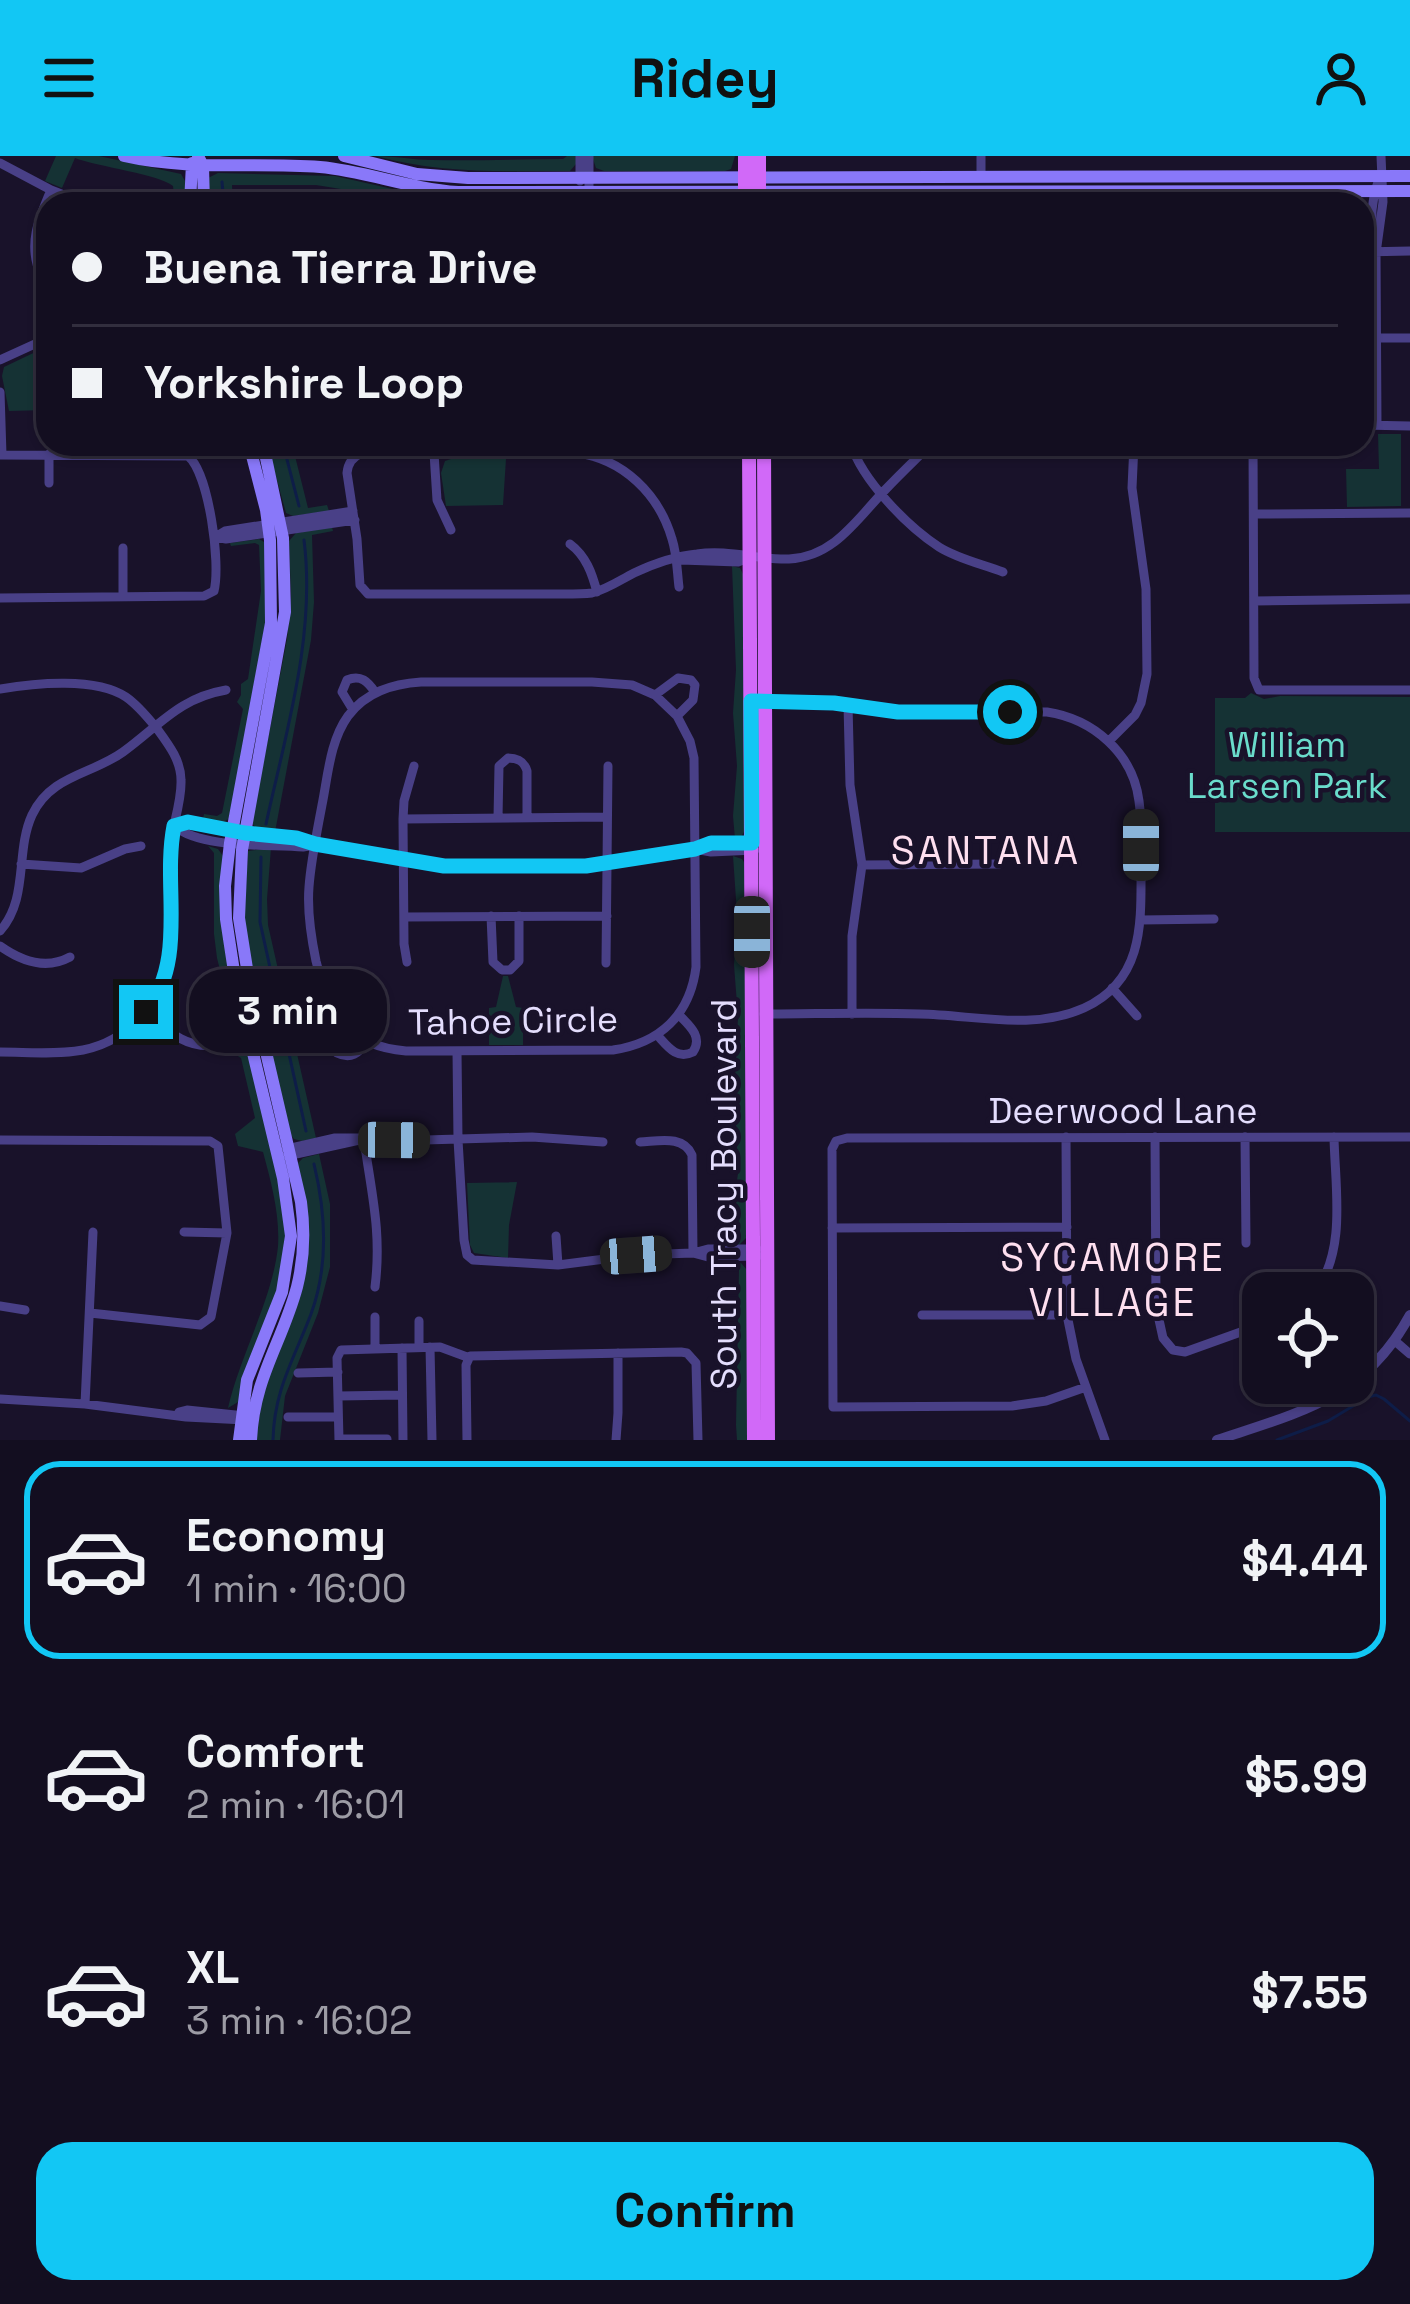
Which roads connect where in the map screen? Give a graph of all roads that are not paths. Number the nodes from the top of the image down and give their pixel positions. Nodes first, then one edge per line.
1 (124, 156) edge
2 (344, 156) edge
3 (584, 156) edge
4 (745, 156) edge
5 (759, 156) edge
6 (981, 156) edge
7 (1381, 156) edge
8 (196, 161) edge
9 (0, 163) edge
10 (981, 176) junction
11 (1410, 176) edge
12 (585, 185) junction
13 (409, 186) junction
14 (1379, 186) junction
15 (51, 190) joint
16 (1410, 190) edge
17 (440, 191) joint
18 (752, 191) edge
19 (1140, 191) edge
20 (56, 192) edge
21 (192, 192) edge
22 (202, 192) edge
23 (415, 192) edge
24 (1374, 221) edge
25 (36, 233) edge
26 (1374, 244) edge
27 (1410, 251) edge
28 (1376, 252) junction
29 (36, 265) edge
30 (1376, 338) junction
31 (1410, 338) edge
32 (36, 344) edge
33 (0, 360) edge
34 (0, 392) edge
35 (1377, 425) joint
36 (1410, 426) edge
37 (36, 454) edge
38 (1, 455) edge
39 (49, 456) edge
40 (188, 456) edge
41 (253, 456) edge
42 (264, 456) edge
43 (356, 456) edge
44 (434, 456) edge
45 (592, 456) edge
46 (750, 456) edge
47 (763, 456) edge
48 (856, 456) edge
49 (919, 456) edge
50 (1133, 456) edge
51 (1253, 456) edge
52 (49, 483) dead end
53 (881, 494) junction
54 (1410, 513) edge
55 (1254, 514) junction
56 (354, 515) junction
57 (275, 527) junction
58 (451, 530) dead end
59 (214, 537) junction
60 (570, 544) dead end
61 (123, 548) dead end
62 (758, 558) junction
63 (676, 560) junction
64 (1003, 572) dead end
65 (679, 587) dead end
66 (597, 592) junction
67 (123, 597) junction
68 (0, 598) edge
69 (1410, 599) edge
70 (1254, 602) junction
71 (0, 688) edge
72 (226, 690) dead end
73 (1410, 690) edge
74 (375, 692) junction
75 (655, 695) junction
76 (758, 701) junction
77 (848, 704) junction
78 (353, 710) junction
79 (677, 716) junction
80 (154, 725) junction
81 (1108, 741) junction
82 (414, 766) dead end
83 (608, 766) dead end
84 (607, 817) junction
85 (498, 818) junction
86 (527, 818) junction
87 (403, 819) junction
88 (174, 826) junction
89 (237, 837) junction
90 (315, 844) junction
91 (141, 846) dead end
92 (756, 847) junction
93 (695, 849) junction
94 (403, 861) junction
95 (607, 863) junction
96 (21, 864) junction
97 (999, 864) dead end
98 (862, 865) junction
99 (491, 916) junction
100 (520, 916) junction
101 (607, 916) junction
102 (404, 917) junction
103 (1214, 919) dead end
104 (1141, 920) junction
105 (0, 931) edge
106 (0, 946) edge
107 (70, 957) dead end
108 (407, 962) dead end
109 (606, 963) dead end
110 (1112, 988) junction
111 (146, 1012) junction
112 (760, 1014) junction
113 (852, 1014) junction
114 (679, 1015) junction
115 (1138, 1016) dead end
116 (342, 1024) junction
117 (658, 1036) junction
118 (366, 1042) junction
119 (216, 1045) dead end
120 (458, 1051) junction
121 (0, 1052) edge
122 (1066, 1137) junction
123 (1155, 1137) junction
124 (1245, 1137) junction
125 (1334, 1137) junction
126 (1410, 1137) edge
127 (364, 1139) junction
128 (0, 1140) edge
129 (458, 1140) junction
130 (603, 1142) dead end
131 (640, 1142) dead end
132 (285, 1154) junction
133 (1067, 1227) junction
134 (832, 1228) junction
135 (93, 1232) dead end
136 (184, 1232) dead end
137 (227, 1233) junction
138 (556, 1236) dead end
139 (1246, 1243) dead end
140 (693, 1253) junction
141 (758, 1253) junction
142 (558, 1265) junction
143 (1327, 1272) edge
144 (375, 1287) dead end
145 (0, 1306) edge
146 (25, 1310) dead end
147 (90, 1313) junction
148 (922, 1315) dead end
149 (1067, 1315) junction
150 (1410, 1315) edge
151 (375, 1317) dead end
152 (419, 1321) dead end
153 (1242, 1332) edge
154 (1395, 1341) junction
155 (425, 1347) junction
156 (375, 1348) junction
157 (402, 1348) junction
158 (618, 1353) junction
159 (1410, 1354) edge
160 (467, 1357) junction
161 (298, 1372) dead end
162 (338, 1372) junction
163 (1086, 1388) junction
164 (402, 1395) junction
165 (338, 1396) junction
166 (0, 1399) edge
167 (85, 1404) junction
168 (288, 1417) dead end
169 (338, 1417) junction
170 (244, 1418) junction
171 (386, 1439) edge
172 (1224, 1439) edge
173 (238, 1440) edge
174 (251, 1440) edge
175 (339, 1440) edge
176 (403, 1440) edge
177 (432, 1440) edge
178 (467, 1440) edge
179 (616, 1440) edge
180 (698, 1440) edge
181 (754, 1440) edge
182 (769, 1440) edge
183 (1105, 1440) edge

1 - 8 main road
2 - 12 main road
3 - 12 street
4 - 18 main road
5 - 18 main road
6 - 10 street
7 - 14 street
8 - 13 main road
8 - 21 main road
8 - 22 main road
9 - 15 street
10 - 18 main road
10 - 19 main road
11 - 14 main road
12 - 17 main road
12 - 18 main road
13 - 17 main road
13 - 23 street
14 - 16 main road
14 - 19 main road
14 - 24 street
15 - 20 street
18 - 19 main road
25 - 29 street
26 - 28 street
27 - 28 street
28 - 30 street
30 - 31 street
30 - 35 street
32 - 33 street
34 - 38 street
35 - 36 street
37 - 38 street
39 - 52 street
40 - 59 street
41 - 57 main road
42 - 57 main road
43 - 56 street
44 - 58 street
45 - 63 street
46 - 62 main road, South Tracy Boulevard
47 - 62 main road, South Tracy Boulevard
48 - 53 street
49 - 53 street
50 - 81 street
51 - 55 street
53 - 62 street
53 - 64 street
54 - 55 street
55 - 70 street
56 - 57 street
56 - 66 street
57 - 59 street
57 - 89 main road
59 - 67 street
60 - 66 street
61 - 67 street
62 - 63 street
62 - 76 main road, South Tracy Boulevard
63 - 65 street
63 - 66 street
67 - 68 street
69 - 70 street
70 - 73 street
71 - 80 street
72 - 80 street
74 - 75 street, Tahoe Circle
74 - 78 street, Tahoe Circle
74 - 78 street, Tahoe Circle
75 - 79 street, Tahoe Circle
75 - 79 street, Tahoe Circle
76 - 77 street
76 - 92 main road, South Tracy Boulevard
77 - 81 street
77 - 98 street
78 - 90 street, Tahoe Circle
79 - 93 street, Tahoe Circle
80 - 88 street
80 - 96 street
81 - 104 street
82 - 87 street
83 - 84 street
84 - 86 street
84 - 95 street
85 - 86 street
85 - 86 street
85 - 87 street
87 - 94 street
88 - 89 street
88 - 111 street
89 - 90 street
89 - 132 main road
90 - 94 street
90 - 116 street, Tahoe Circle
91 - 96 street
92 - 93 street
92 - 112 main road, South Tracy Boulevard
93 - 95 street
93 - 114 street, Tahoe Circle
94 - 95 street
94 - 102 street
95 - 101 street
96 - 105 street
97 - 98 street
98 - 113 street
99 - 100 street
99 - 100 street
99 - 102 street
100 - 101 street
101 - 109 street
102 - 108 street
103 - 104 street
104 - 110 street
106 - 107 street
110 - 113 street
110 - 115 street
111 - 119 street
111 - 121 street
112 - 113 street
112 - 141 main road, South Tracy Boulevard
114 - 117 street, Tahoe Circle
114 - 117 street, Tahoe Circle
116 - 118 street, Tahoe Circle
116 - 118 street
117 - 120 street, Tahoe Circle
118 - 120 street, Tahoe Circle
120 - 129 street
122 - 123 street, Deerwood Lane
122 - 133 street
122 - 134 street, Deerwood Lane
123 - 124 street, Deerwood Lane
123 - 153 street
124 - 125 street, Deerwood Lane
124 - 139 street
125 - 126 street, Deerwood Lane
125 - 143 street
127 - 129 street
127 - 132 street
127 - 144 street
128 - 137 street
129 - 130 street
129 - 142 street
131 - 140 street
132 - 170 main road
133 - 134 street
133 - 149 street
134 - 163 street
135 - 147 street
136 - 137 street
137 - 147 street
138 - 142 street
140 - 141 street
140 - 142 street
141 - 181 main road, South Tracy Boulevard
141 - 182 main road, South Tracy Boulevard
145 - 146 street
147 - 167 street
148 - 149 street
149 - 163 street
150 - 154 street
151 - 156 street
152 - 155 street
154 - 159 street
154 - 172 street
155 - 157 street
155 - 160 street
155 - 177 street
156 - 157 street
156 - 162 street
157 - 164 street
158 - 160 street
158 - 179 street
158 - 180 street
160 - 178 street
161 - 162 street
162 - 165 street
163 - 183 street
164 - 165 street
164 - 176 street
165 - 169 street
166 - 167 street
167 - 170 street
168 - 169 street
169 - 175 street
170 - 173 main road
170 - 174 main road
171 - 175 street

